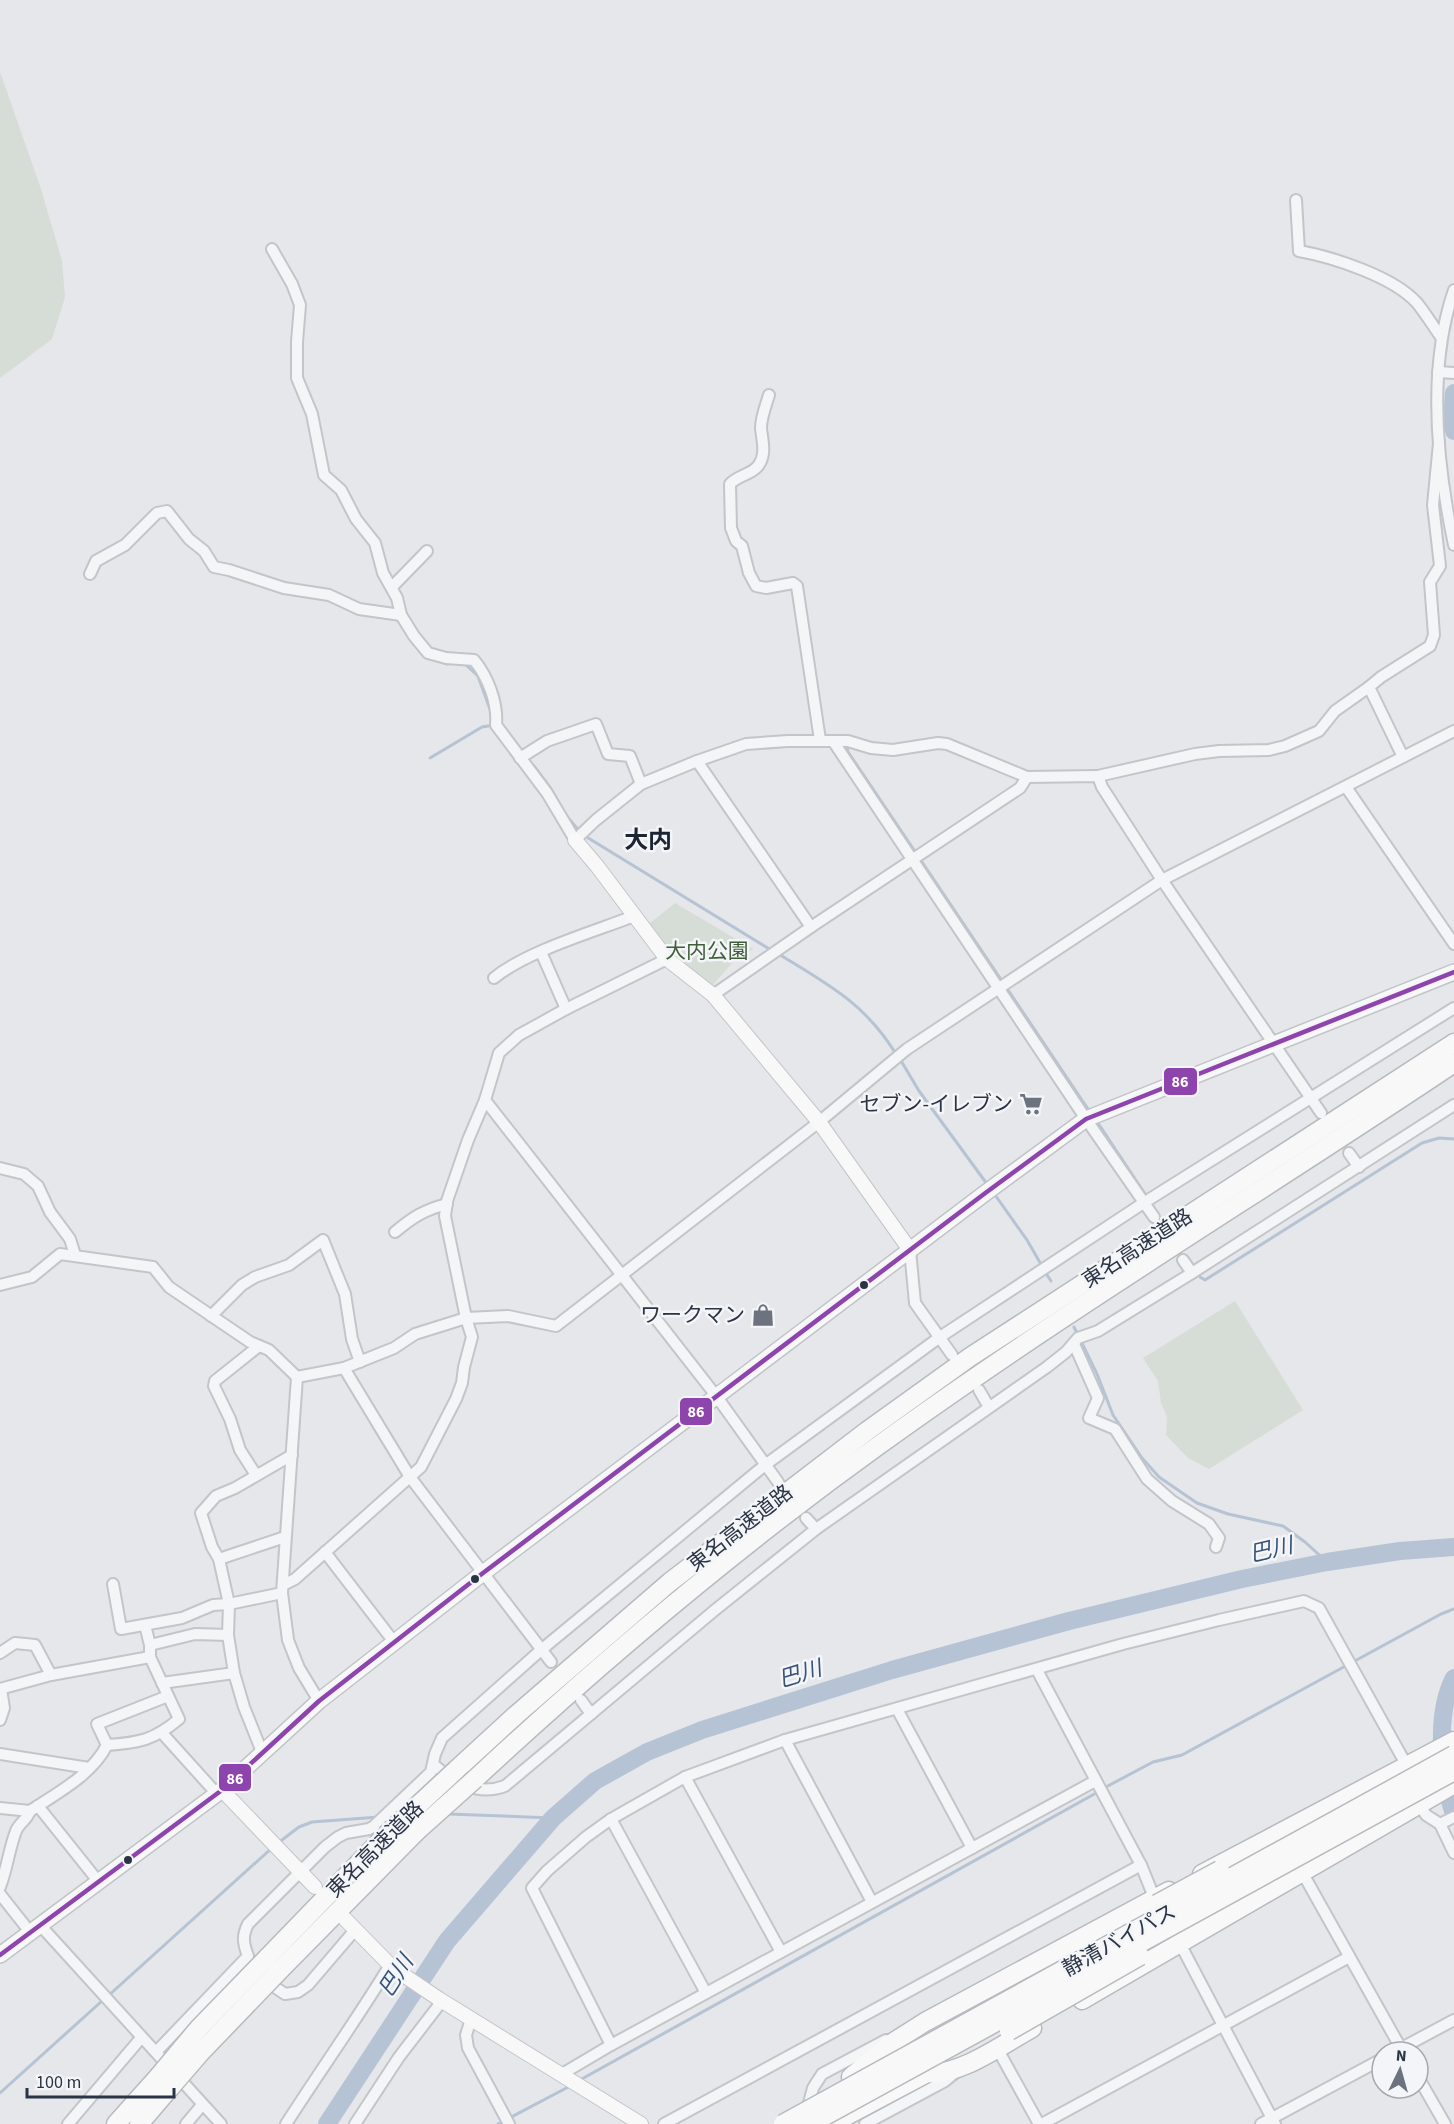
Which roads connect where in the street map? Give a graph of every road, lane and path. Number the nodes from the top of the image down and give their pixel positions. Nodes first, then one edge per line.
1 (1296, 200) dead end
2 (272, 249) dead end
3 (1454, 290) edge
4 (1441, 337) junction
5 (1445, 372) edge
6 (769, 394) dead end
7 (1439, 443) junction
8 (1454, 545) edge
9 (427, 551) dead end
10 (90, 574) dead end
11 (392, 587) junction
12 (401, 615) junction
13 (1370, 687) junction
14 (1454, 731) edge
15 (820, 740) junction
16 (833, 741) junction
17 (1403, 757) junction
18 (519, 758) junction
19 (697, 761) junction
20 (1098, 776) junction
21 (1027, 777) junction
22 (641, 784) junction
23 (1346, 788) junction
24 (575, 840) junction
25 (912, 860) junction
26 (1162, 880) junction
27 (634, 916) junction
28 (811, 927) junction
29 (1454, 944) edge
30 (541, 952) junction
31 (668, 959) junction
32 (1454, 972) edge
33 (494, 978) dead end
34 (1000, 989) junction
35 (713, 995) junction
36 (1454, 1008) edge
37 (566, 1009) junction
38 (1274, 1043) junction
39 (1454, 1043) edge
40 (1454, 1063) edge
41 (1311, 1098) junction
42 (485, 1100) junction
43 (1454, 1105) edge
44 (1321, 1113) dead end
45 (1086, 1119) junction
46 (819, 1122) junction
47 (1349, 1153) dead end
48 (1359, 1167) junction
49 (0, 1168) edge
50 (1145, 1202) junction
51 (447, 1204) junction
52 (1154, 1217) dead end
53 (395, 1232) dead end
54 (910, 1250) junction
55 (75, 1255) junction
56 (1183, 1260) dead end
57 (1192, 1273) junction
58 (621, 1276) junction
59 (0, 1285) edge
60 (211, 1316) junction
61 (466, 1318) junction
62 (940, 1337) junction
63 (1080, 1339) junction
64 (259, 1346) junction
65 (952, 1355) dead end
66 (360, 1362) junction
67 (344, 1368) junction
68 (297, 1377) junction
69 (979, 1390) dead end
70 (717, 1397) junction
71 (989, 1407) junction
72 (292, 1455) junction
73 (765, 1465) junction
74 (256, 1475) junction
75 (410, 1477) junction
76 (778, 1482) dead end
77 (806, 1518) dead end
78 (816, 1529) junction
79 (285, 1537) junction
80 (1216, 1547) dead end
81 (325, 1552) junction
82 (219, 1559) junction
83 (483, 1573) junction
84 (112, 1584) dead end
85 (283, 1589) junction
86 (229, 1604) junction
87 (145, 1625) junction
88 (228, 1635) junction
89 (394, 1642) junction
90 (150, 1645) junction
91 (541, 1650) junction
92 (0, 1653) edge
93 (150, 1657) junction
94 (551, 1662) dead end
95 (1037, 1670) junction
96 (234, 1673) junction
97 (51, 1675) junction
98 (162, 1683) junction
99 (0, 1689) edge
100 (168, 1696) junction
101 (581, 1700) dead end
102 (320, 1701) junction
103 (897, 1709) junction
104 (591, 1714) junction
105 (0, 1720) edge
106 (162, 1733) junction
107 (785, 1740) junction
108 (1454, 1741) edge
109 (107, 1745) junction
110 (262, 1752) junction
111 (0, 1754) edge
112 (1454, 1755) edge
113 (434, 1765) junction
114 (89, 1768) junction
115 (1454, 1771) edge
116 (1402, 1774) junction
117 (685, 1777) junction
118 (1095, 1781) junction
119 (1454, 1784) edge
120 (220, 1792) junction
121 (1419, 1797) junction
122 (0, 1808) edge
123 (34, 1809) junction
124 (611, 1819) junction
125 (1446, 1821) edge
126 (380, 1830) junction
127 (972, 1848) junction
128 (1454, 1853) edge
129 (1141, 1864) junction
130 (1302, 1872) junction
131 (300, 1873) junction
132 (98, 1881) junction
133 (0, 1887) edge
134 (315, 1887) dead end
135 (0, 1894) edge
136 (1154, 1899) junction
137 (872, 1902) junction
138 (345, 1919) dead end
139 (35, 1929) junction
140 (355, 1930) junction
141 (1180, 1944) junction
142 (781, 1952) junction
143 (0, 1954) edge
144 (248, 1956) junction
145 (1349, 1957) junction
146 (273, 1965) junction
147 (391, 1967) junction
148 (706, 1993) junction
149 (440, 2000) junction
150 (471, 2019) junction
151 (1454, 2020) edge
152 (1223, 2027) junction
153 (915, 2028) junction
154 (141, 2038) junction
155 (1394, 2040) edge
156 (1419, 2040) edge
157 (610, 2045) junction
158 (997, 2048) junction
159 (156, 2052) junction
160 (963, 2066) junction
161 (1370, 2066) edge
162 (927, 2073) junction
163 (562, 2074) junction
164 (851, 2078) junction
165 (163, 2083) junction
166 (1430, 2098) edge
167 (809, 2103) junction
168 (202, 2105) junction
169 (1274, 2121) edge
170 (68, 2124) edge
171 (116, 2124) edge
172 (139, 2124) edge
173 (186, 2124) edge
174 (221, 2124) edge
175 (286, 2124) edge
176 (355, 2124) edge
177 (509, 2124) edge
178 (641, 2124) edge
179 (664, 2124) edge
180 (774, 2124) edge
181 (783, 2124) edge
182 (810, 2124) edge
183 (831, 2124) edge
184 (865, 2124) edge
185 (1041, 2124) edge
186 (1261, 2124) edge
187 (1445, 2124) edge

1 - 4 street
2 - 11 street
3 - 4 street
4 - 5 street
5 - 7 street
6 - 15 street
7 - 8 street
7 - 13 street
9 - 11 street
10 - 12 street
11 - 12 street
12 - 18 street
13 - 17 street
13 - 20 street
14 - 17 street
15 - 16 street
15 - 19 street
16 - 21 street
16 - 25 street
17 - 23 street
18 - 22 street
18 - 24 street
19 - 22 street
19 - 28 street
20 - 21 street
20 - 26 street
21 - 25 street
22 - 24 street
23 - 26 street
23 - 29 street
24 - 27 street
25 - 28 street
25 - 34 street
26 - 34 street
26 - 38 street
27 - 30 street
27 - 31 street
28 - 35 street
30 - 33 street
30 - 37 street
31 - 35 street
31 - 37 street
32 - 38 main road
34 - 45 street
34 - 46 street
35 - 46 street
36 - 41 street
37 - 42 street
38 - 41 street
38 - 45 main road
39 - 126 highway, 東名高速道路, bridge
40 - 146 highway, 東名高速道路, bridge
41 - 44 street
41 - 50 street
42 - 51 street
42 - 58 street
43 - 48 street
45 - 50 street
45 - 54 main road
46 - 54 street
46 - 58 street
47 - 48 street
48 - 57 street
49 - 55 street
50 - 52 street
50 - 62 street
51 - 53 street
51 - 61 street
54 - 62 street
54 - 70 main road
55 - 59 street
55 - 60 street
56 - 57 street
57 - 63 street
58 - 61 street
58 - 70 street
60 - 64 street
60 - 66 street
61 - 66 street
61 - 75 street
62 - 65 street
62 - 73 street
63 - 71 street
63 - 80 street
64 - 68 street
64 - 74 street
66 - 67 street
67 - 68 street
67 - 75 street
68 - 72 street
69 - 71 street
70 - 73 street
70 - 83 main road
71 - 78 street
72 - 74 street
72 - 79 street
73 - 76 street
73 - 91 street
74 - 82 street
75 - 81 street
75 - 83 street
77 - 78 street
78 - 104 street
79 - 82 street
79 - 85 street
81 - 85 street
81 - 89 street
82 - 86 street
83 - 89 main road
83 - 91 street
84 - 87 street
85 - 86 street
85 - 102 street
86 - 87 street
86 - 88 street
87 - 90 street
88 - 90 street
88 - 96 street
89 - 102 main road
90 - 93 street
91 - 94 street
91 - 113 street
92 - 97 street
93 - 97 street
93 - 98 street
95 - 103 street
95 - 116 street
95 - 118 street
96 - 98 street
96 - 110 street
97 - 99 street
98 - 100 street
99 - 105 street
100 - 106 street
100 - 109 street
101 - 104 street
102 - 110 main road
103 - 107 street
103 - 127 street
104 - 113 street
106 - 109 street
106 - 120 street
107 - 117 street
107 - 137 street
108 - 116 highway
109 - 114 street
110 - 120 main road
111 - 114 street
112 - 116 highway, 静清バイパス, bridge
113 - 126 street
114 - 123 street
115 - 121 highway, 静清バイパス, bridge
116 - 121 street
116 - 136 highway
116 - 164 highway, bridge
116 - 181 highway, 静清バイパス, bridge
117 - 124 street
117 - 142 street
118 - 127 street
118 - 129 street
119 - 121 highway
120 - 131 street
120 - 132 main road
121 - 125 street
121 - 130 highway
121 - 162 highway, bridge
121 - 182 highway, 静清バイパス, bridge
122 - 123 street
123 - 132 street
123 - 133 street
124 - 148 street
124 - 157 street
125 - 128 street
126 - 131 street
126 - 146 highway, 東名高速道路
127 - 137 street
129 - 136 street
129 - 179 street
130 - 141 highway
130 - 145 street
131 - 134 street
131 - 144 street
132 - 139 main road
135 - 139 street
136 - 141 street
136 - 153 highway
137 - 142 street
138 - 140 street
139 - 143 main road
139 - 154 street
140 - 144 street
140 - 147 street
141 - 152 street
141 - 158 highway
142 - 148 street
144 - 159 street
145 - 152 street
145 - 155 street
146 - 165 highway, 東名高速道路, bridge
147 - 149 street
147 - 175 street
148 - 157 street
149 - 150 street
149 - 176 street
150 - 163 street
150 - 177 street
151 - 156 street
152 - 169 street
152 - 185 street
153 - 164 highway
153 - 167 street
154 - 159 street
154 - 170 street
157 - 163 street
158 - 160 highway
158 - 185 street
159 - 168 street
160 - 162 highway
160 - 184 street
161 - 169 street
162 - 183 highway
163 - 178 street
164 - 167 highway
165 - 171 highway, 東名高速道路
165 - 172 highway, 東名高速道路
166 - 187 street
167 - 180 highway
168 - 173 street
168 - 174 street
169 - 186 street

